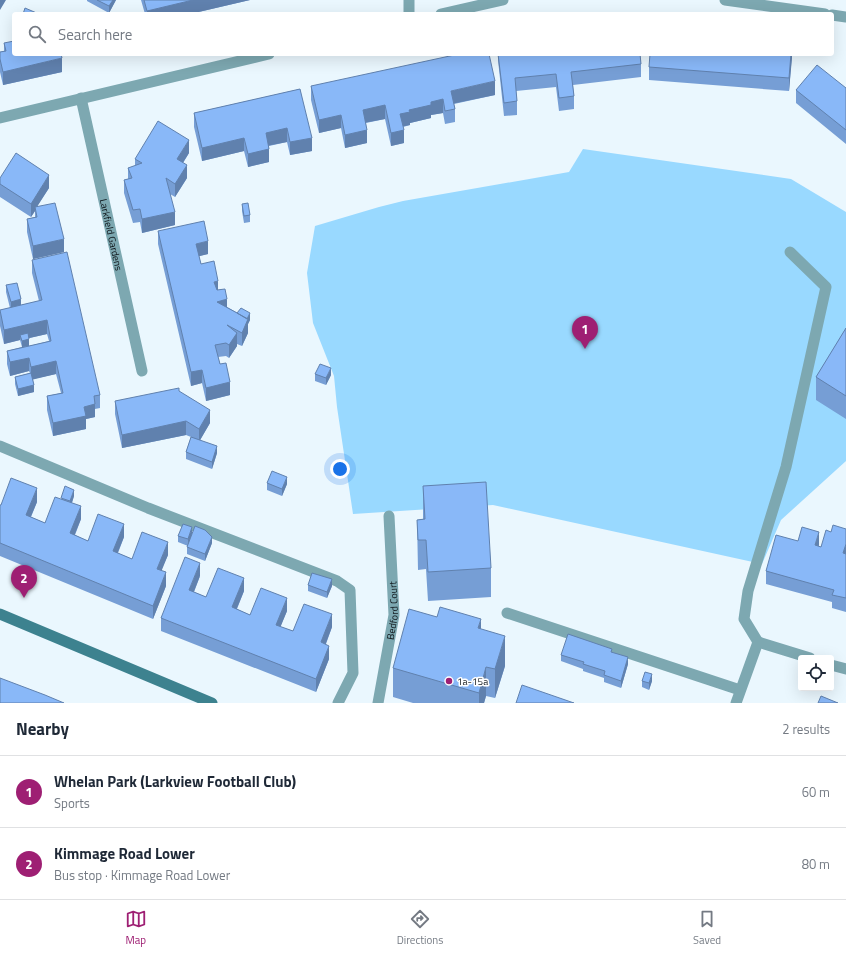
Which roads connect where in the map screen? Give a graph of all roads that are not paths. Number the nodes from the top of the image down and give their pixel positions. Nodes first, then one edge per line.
1 (409, 0) edge
2 (503, 0) edge
3 (725, 0) edge
4 (409, 12) edge
5 (450, 12) edge
6 (811, 12) edge
7 (834, 15) edge
8 (846, 17) edge
9 (260, 56) edge
10 (81, 98) junction
11 (0, 118) edge
12 (790, 252) dead end
13 (142, 371) dead end
14 (0, 446) edge
15 (389, 516) dead end
16 (507, 613) dead end
17 (0, 614) edge
18 (758, 642) junction
19 (800, 655) edge
20 (834, 666) edge
21 (846, 669) edge
22 (740, 690) junction
23 (212, 703) edge
24 (338, 703) edge
25 (378, 703) edge
26 (736, 703) edge

1 - 4 street
2 - 5 street
3 - 6 street
7 - 8 street
9 - 10 street
10 - 11 street
10 - 13 street, Larkfield Gardens
12 - 18 street
14 - 24 street
15 - 25 street, Bedford Court
16 - 22 street
17 - 23 main road
18 - 19 street
18 - 22 street
20 - 21 street
22 - 26 street

